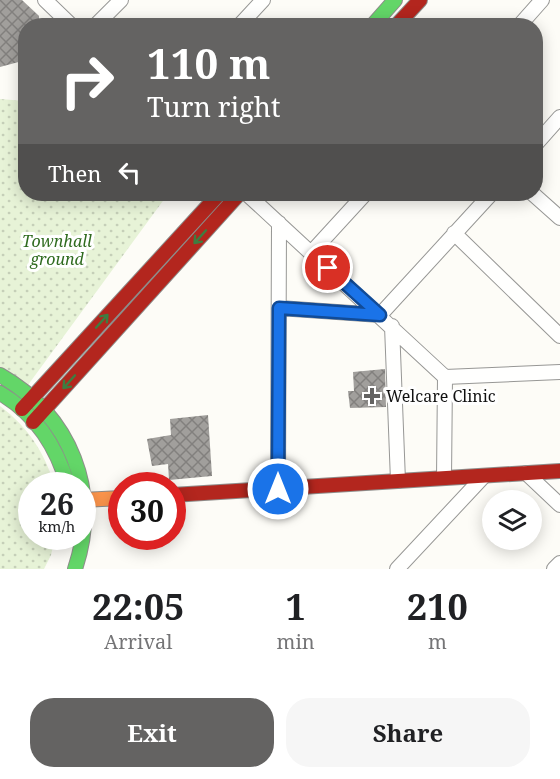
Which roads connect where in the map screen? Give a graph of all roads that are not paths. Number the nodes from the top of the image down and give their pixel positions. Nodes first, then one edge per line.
1 (45, 0) edge
2 (121, 0) edge
3 (263, 0) edge
4 (395, 0) edge
5 (420, 0) edge
6 (542, 0) edge
7 (64, 18) edge
8 (103, 18) edge
9 (246, 18) edge
10 (379, 18) edge
11 (403, 18) edge
12 (526, 18) edge
13 (560, 117) edge
14 (543, 136) edge
15 (213, 201) edge
16 (233, 201) edge
17 (255, 201) edge
18 (358, 201) edge
19 (484, 201) edge
20 (541, 201) edge
21 (560, 218) edge
22 (279, 223) junction
23 (454, 233) junction
24 (311, 252) junction
25 (279, 308) junction
26 (380, 315) junction
27 (392, 326) junction
28 (560, 336) edge
29 (560, 372) edge
30 (0, 375) edge
31 (445, 377) junction
32 (0, 393) edge
33 (34, 396) junction
34 (22, 409) junction
35 (44, 410) junction
36 (33, 422) junction
37 (560, 471) edge
38 (64, 472) edge
39 (78, 472) edge
40 (526, 473) junction
41 (484, 476) junction
42 (444, 478) junction
43 (398, 481) junction
44 (278, 489) junction
45 (186, 494) edge
46 (560, 505) edge
47 (67, 550) edge
48 (80, 550) edge
49 (560, 563) edge
50 (60, 569) edge
51 (75, 569) edge
52 (397, 569) edge
53 (554, 569) edge

1 - 7 street
2 - 8 street
3 - 9 street
4 - 10 main road
5 - 11 main road
6 - 12 street
13 - 14 street
33 -> 15 main road
16 -> 35 main road
17 - 22 street
18 - 24 street
19 - 23 street
20 - 21 street
22 - 24 street
22 - 25 street
23 - 26 street
23 - 28 street
24 - 26 street
25 - 26 street
25 - 44 street
26 - 27 street
27 - 31 street
27 - 43 street
29 - 31 street
30 - 33 main road
31 - 42 street
32 - 34 main road
33 - 34 main road
33 - 35 main road
34 - 36 main road
35 - 36 main road
35 - 39 main road
36 - 38 main road
37 - 40 main road
40 - 41 main road
40 - 46 street
41 - 42 main road
41 - 52 street
42 - 43 main road
43 - 44 main road
44 - 45 main road
47 - 50 main road
48 - 51 main road
49 - 53 street

